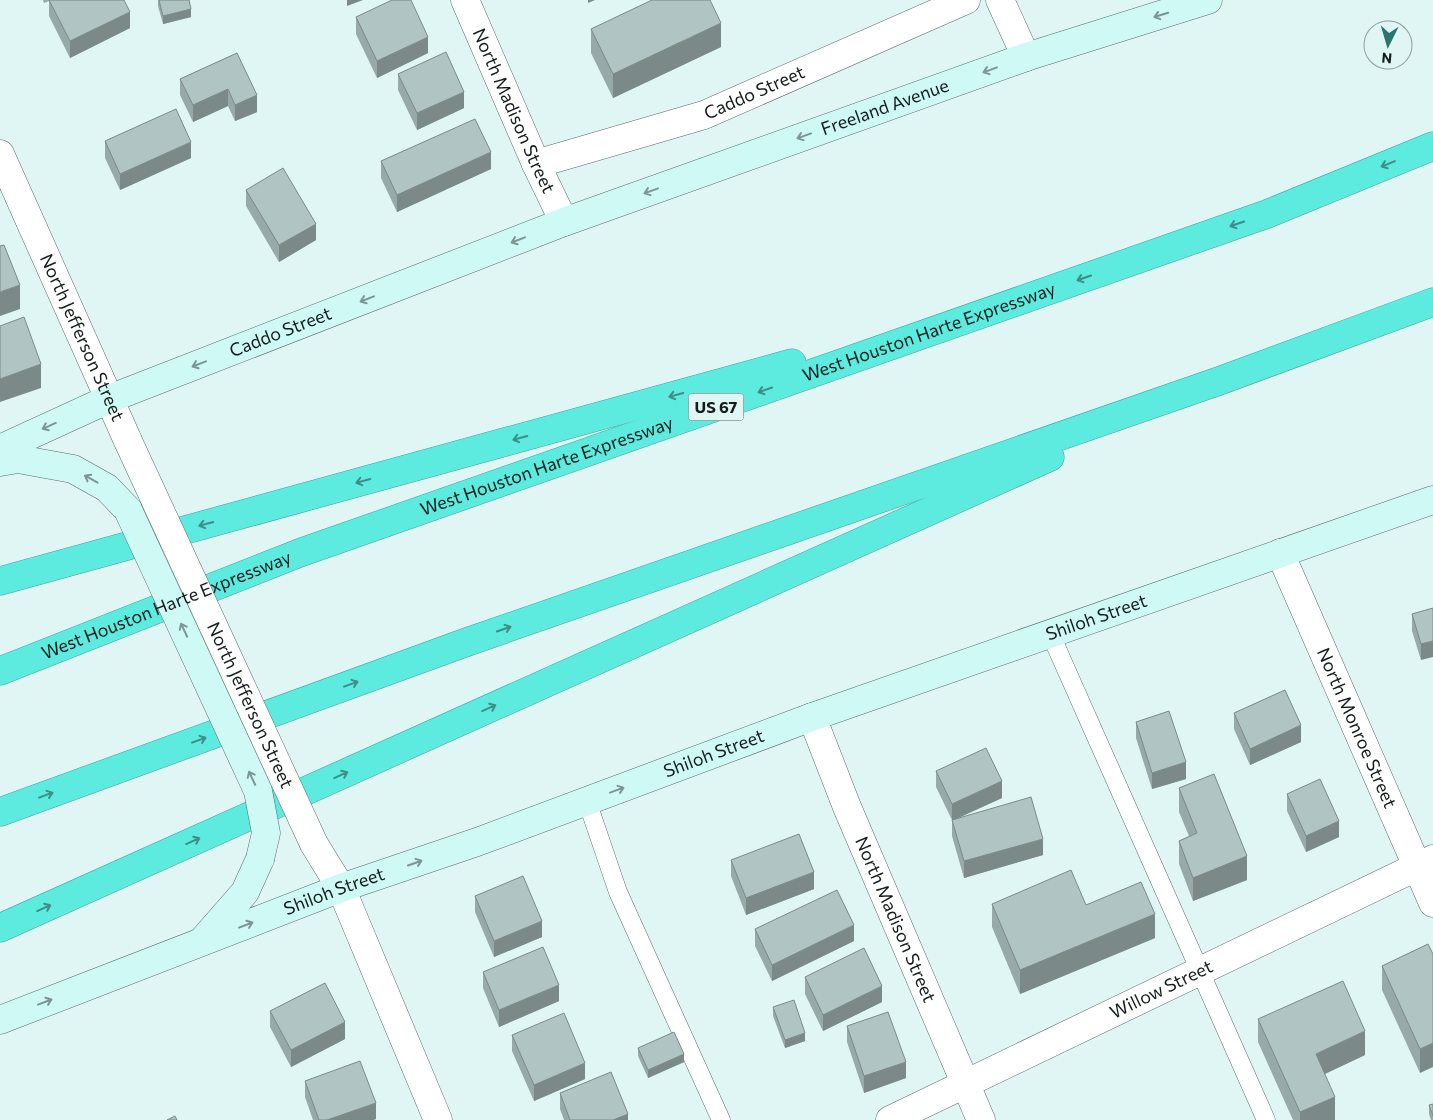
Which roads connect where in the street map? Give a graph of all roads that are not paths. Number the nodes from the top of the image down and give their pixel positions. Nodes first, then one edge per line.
1 (465, 0) edge
2 (966, 0) edge
3 (1000, 0) edge
4 (1208, 0) edge
5 (1026, 57) junction
6 (1433, 146) edge
7 (0, 154) edge
8 (536, 164) junction
9 (564, 222) junction
10 (1027, 298) junction
11 (1433, 302) edge
12 (1219, 381) junction
13 (109, 399) junction
14 (0, 448) edge
15 (0, 462) edge
16 (1433, 500) edge
17 (1280, 553) junction
18 (0, 581) edge
19 (1050, 633) junction
20 (0, 671) edge
21 (812, 716) junction
22 (587, 801) junction
23 (0, 812) edge
24 (1425, 862) edge
25 (341, 888) junction
26 (1433, 904) edge
27 (0, 928) edge
28 (202, 942) junction
29 (1200, 971) junction
30 (0, 1020) edge
31 (965, 1084) junction
32 (438, 1120) edge
33 (721, 1120) edge
34 (890, 1120) edge
35 (981, 1120) edge
36 (1266, 1120) edge

1 - 8 street, North Madison Street
2 - 8 street, Caddo Street
3 - 5 street
4 -> 5 main road, Freeland Avenue
5 -> 9 main road, Freeland Avenue
6 -> 10 highway, West Houston Harte Expressway / US 67
7 - 13 street, North Jefferson Street
8 - 9 street, North Madison Street
9 -> 13 main road, Caddo Street
10 -> 18 highway
10 -> 20 highway, West Houston Harte Expressway / US 67
11 - 12 highway
23 -> 12 highway
27 -> 12 highway
13 -> 14 main road, Caddo Street
13 - 25 street, North Jefferson Street, bridge
28 -> 15 main road, bridge
16 - 17 main road, Shiloh Street
17 - 19 main road, Shiloh Street
17 - 24 street, North Monroe Street
19 - 21 main road, Shiloh Street
19 - 29 lane
22 -> 21 main road, Shiloh Street
21 - 31 street, North Madison Street
25 -> 22 main road, Shiloh Street
22 - 33 lane
24 - 26 street, North Monroe Street
24 - 29 street, Willow Street
28 -> 25 main road, Shiloh Street
25 - 32 street, North Jefferson Street
30 -> 28 main road, Shiloh Street
29 - 31 street, Willow Street
29 - 36 lane
31 - 34 street, Willow Street
31 - 35 street, North Madison Street

